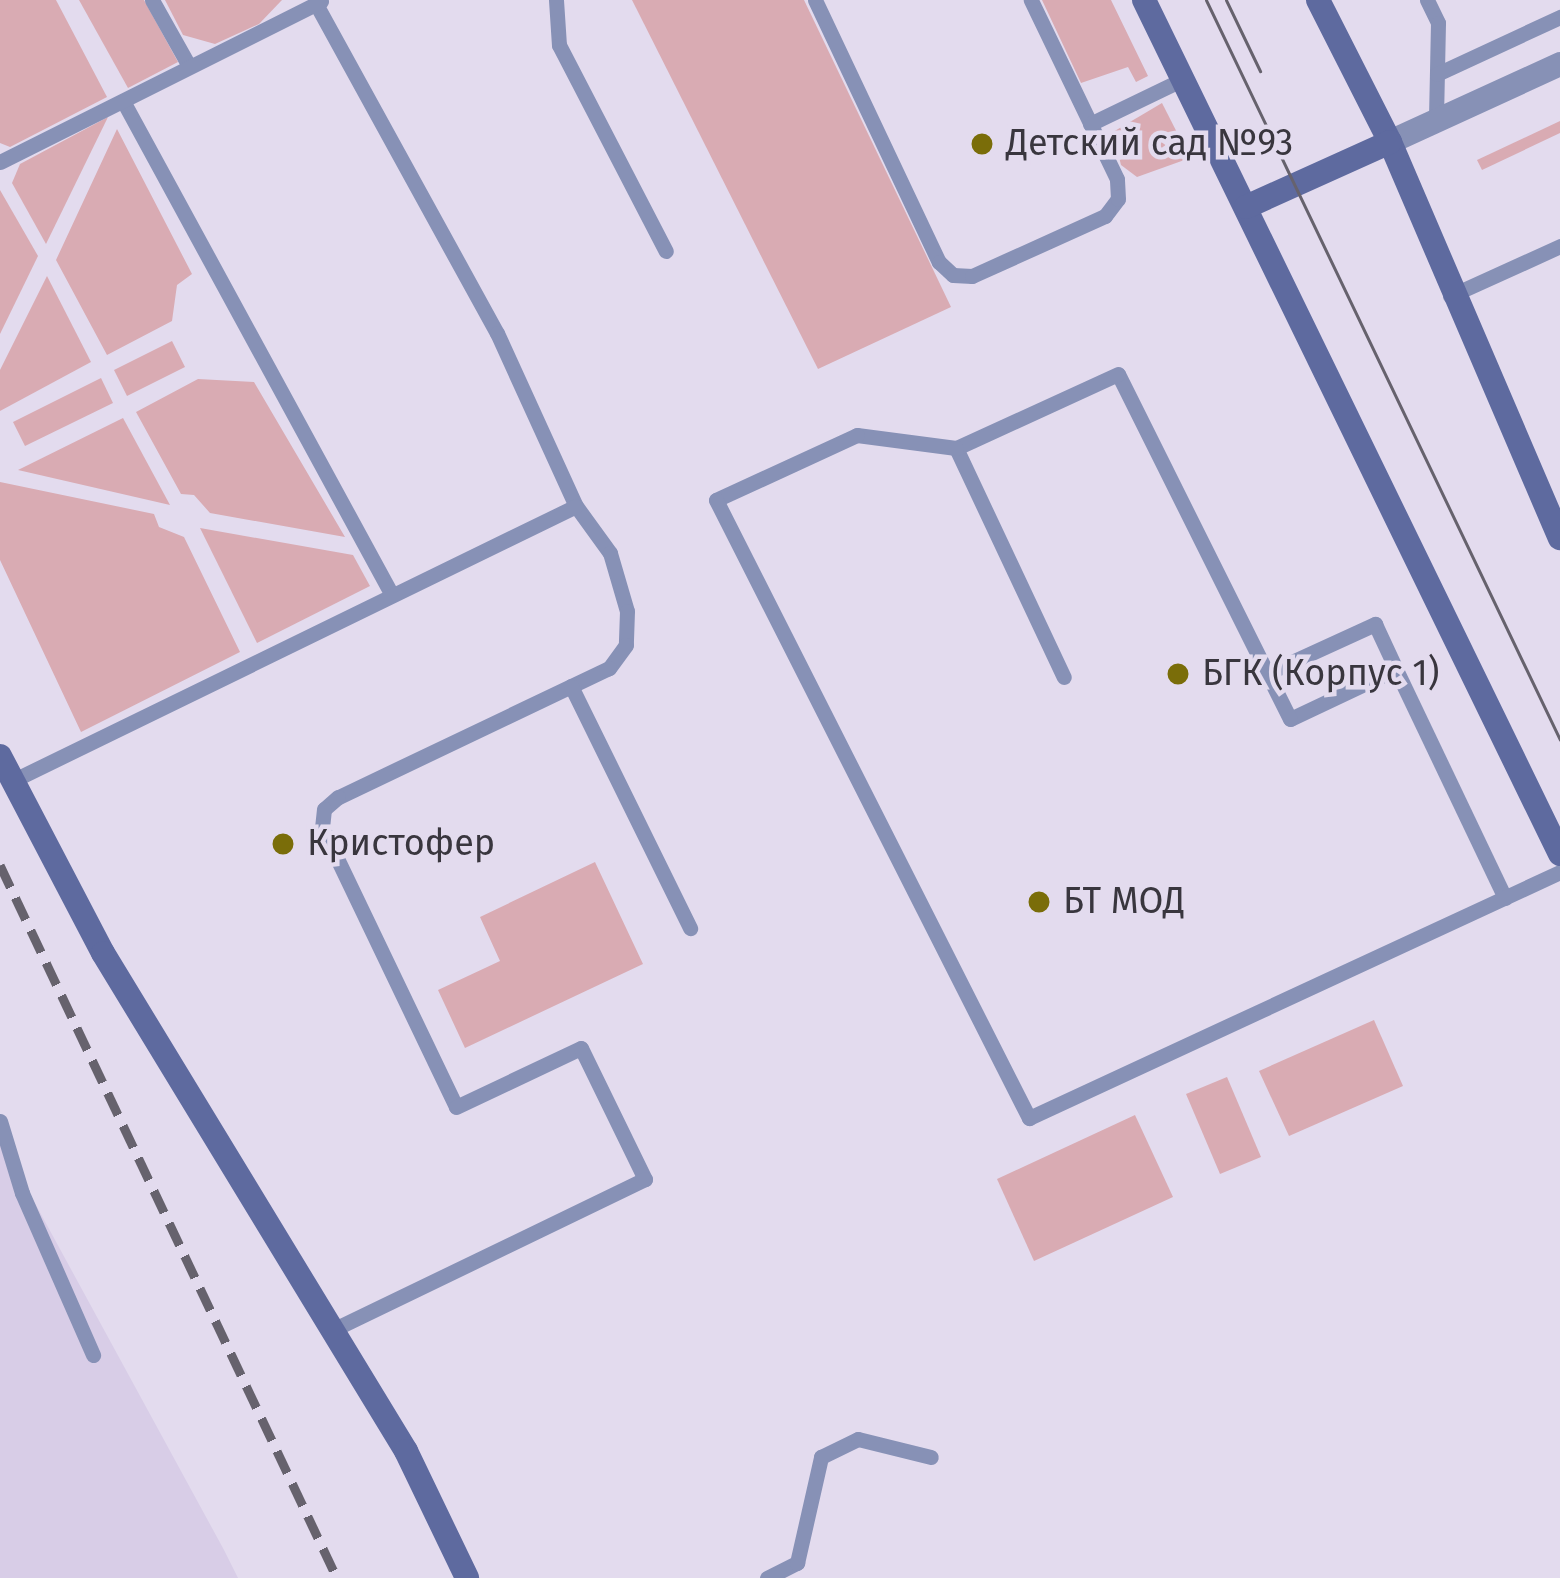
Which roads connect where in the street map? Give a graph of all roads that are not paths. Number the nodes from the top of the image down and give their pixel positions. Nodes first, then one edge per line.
1 (152, 0) edge
2 (556, 0) edge
3 (814, 0) edge
4 (1031, 0) edge
5 (1144, 0) edge
6 (1318, 0) edge
7 (1427, 0) edge
8 (320, 2) edge
9 (1560, 17) edge
10 (1560, 64) edge
11 (189, 66) junction
12 (1437, 74) junction
13 (1183, 79) junction
14 (123, 101) junction
15 (1436, 121) junction
16 (1090, 124) junction
17 (1390, 142) junction
18 (0, 162) edge
19 (1246, 207) junction
20 (1560, 246) edge
21 (666, 250) dead end
22 (1450, 296) junction
23 (956, 448) junction
24 (576, 506) junction
25 (1560, 538) edge
26 (392, 595) junction
27 (1396, 670) junction
28 (1268, 673) junction
29 (1064, 676) dead end
30 (571, 686) junction
31 (0, 756) edge
32 (12, 781) junction
33 (1560, 854) edge
34 (1560, 872) edge
35 (1505, 898) junction
36 (690, 928) dead end
37 (0, 1121) edge
38 (337, 1328) junction
39 (93, 1355) dead end
40 (931, 1457) dead end
41 (467, 1578) edge
42 (766, 1578) edge

1 - 11 lane
2 - 21 lane
3 - 16 lane
4 - 16 lane
5 - 13 street
6 - 17 street
7 - 12 lane
8 - 11 lane
8 - 24 lane
9 - 12 lane
10 - 15 street
11 - 14 lane
12 - 15 lane
13 - 16 lane
13 - 19 street
14 - 18 lane
14 - 26 lane
15 - 17 street
17 - 19 street
17 - 22 street
19 - 33 street
20 - 22 lane
22 - 25 street
23 - 28 lane
23 - 29 lane
23 - 35 lane
24 - 26 lane
24 - 30 lane
26 - 32 lane
27 - 28 lane
27 - 28 lane
27 - 35 lane
30 - 36 lane
30 - 38 lane
31 - 32 street
32 - 38 street
34 - 35 lane
37 - 39 lane
38 - 41 street
40 - 42 lane

